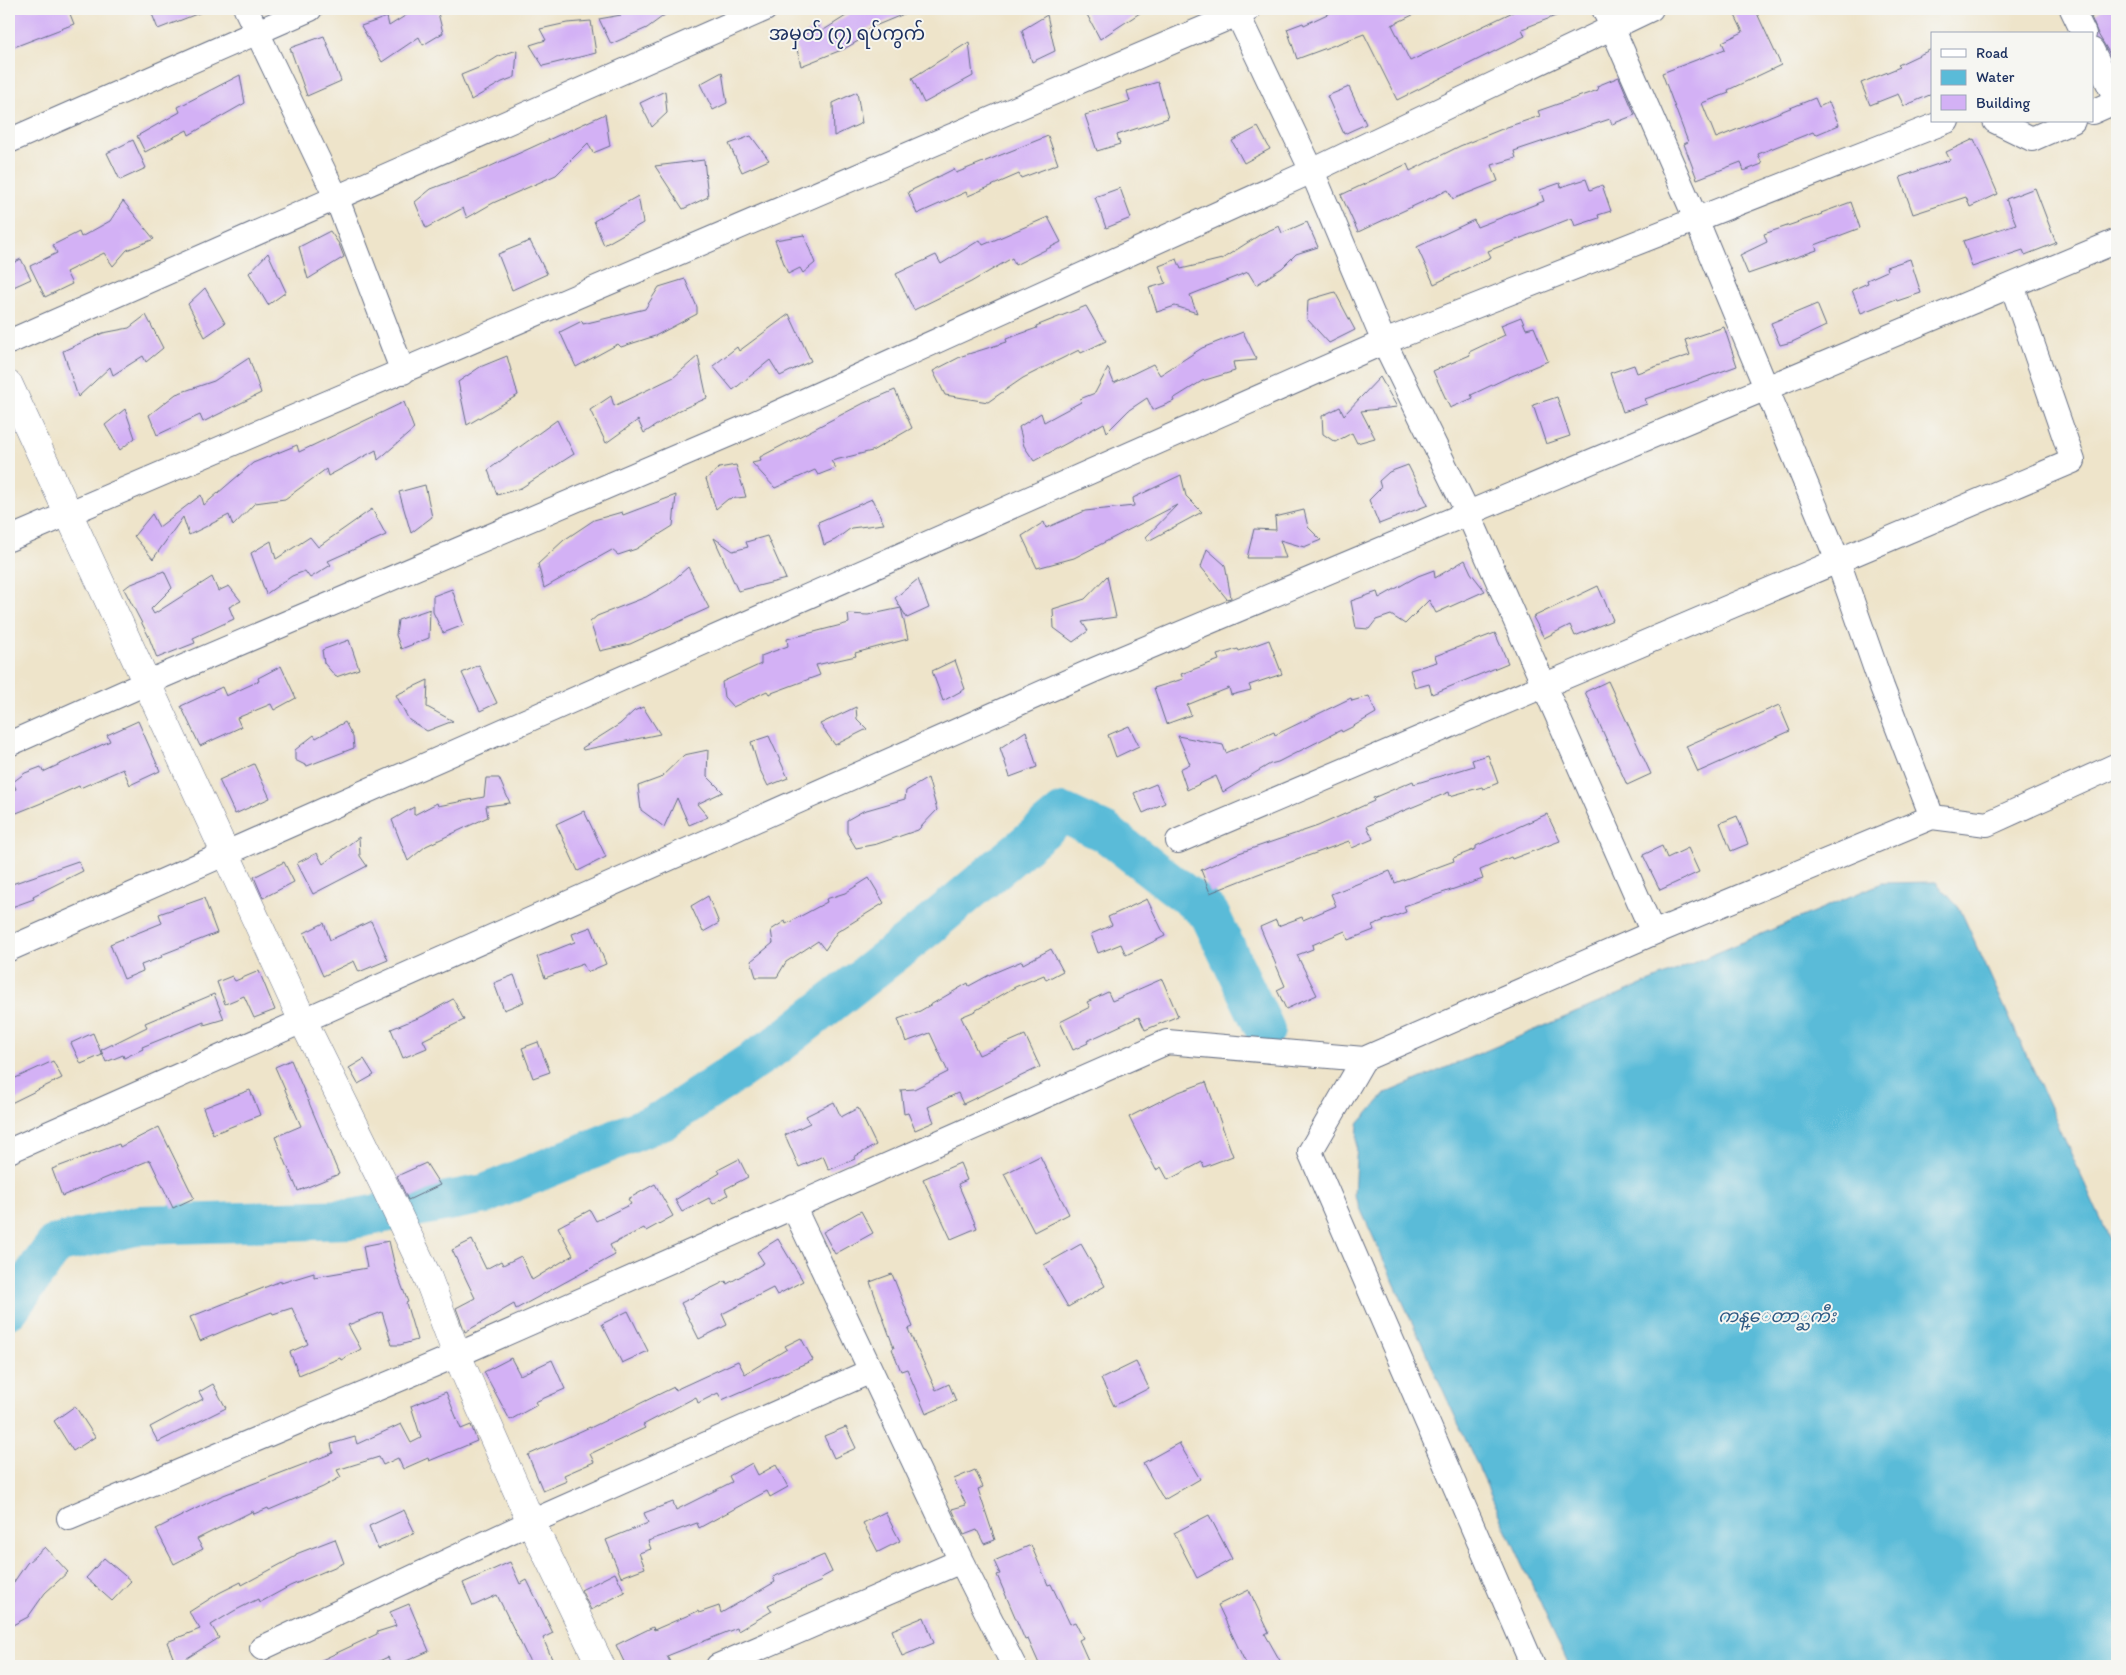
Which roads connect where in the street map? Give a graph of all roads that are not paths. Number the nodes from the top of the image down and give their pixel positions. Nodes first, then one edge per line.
1 (246, 9) edge
2 (310, 9) edge
3 (765, 9) edge
4 (1651, 9) edge
5 (2072, 9) edge
6 (1240, 10) edge
7 (1608, 18) edge
8 (256, 32) junction
9 (2083, 32) edge
10 (2094, 54) edge
11 (2117, 101) edge
12 (2094, 111) edge
13 (1944, 122) edge
14 (1997, 122) edge
15 (2070, 122) edge
16 (9, 141) edge
17 (1312, 171) junction
18 (337, 199) junction
19 (1696, 219) junction
20 (2117, 241) edge
21 (2012, 285) junction
22 (9, 342) edge
23 (1384, 342) junction
24 (403, 372) junction
25 (9, 385) edge
26 (1766, 388) junction
27 (68, 513) junction
28 (1468, 513) junction
29 (9, 539) edge
30 (1838, 561) junction
31 (146, 683) junction
32 (1544, 686) junction
33 (9, 744) edge
34 (2117, 765) edge
35 (1932, 817) junction
36 (1178, 841) dead end
37 (225, 853) junction
38 (1653, 933) junction
39 (9, 949) edge
40 (303, 1022) junction
41 (1364, 1059) junction
42 (9, 1150) edge
43 (793, 1206) junction
44 (458, 1355) junction
45 (871, 1371) junction
46 (68, 1518) dead end
47 (532, 1522) junction
48 (961, 1561) junction
49 (262, 1648) dead end
50 (601, 1666) edge
51 (718, 1666) edge
52 (1014, 1666) edge
53 (1534, 1666) edge

1 - 8 street
2 - 8 street
3 - 18 street
4 - 7 street
5 - 9 street
6 - 17 street
6 - 24 street
7 - 17 street
7 - 19 street
8 - 16 street
8 - 18 street
10 - 11 street
11 - 12 street
13 - 19 street
14 - 15 street
17 - 23 street
17 - 31 street
18 - 22 street
18 - 24 street
19 - 23 street
19 - 26 street
20 - 21 street
21 - 26 street
21 - 30 street
23 - 28 street
23 - 37 street
24 - 27 street
25 - 27 street
26 - 28 street
26 - 30 street
27 - 29 street
27 - 31 street
28 - 32 street
28 - 40 street
30 - 32 street
30 - 35 street
31 - 33 street
31 - 37 street
32 - 36 street
32 - 38 street
34 - 35 street
35 - 38 street
37 - 39 street
37 - 40 street
38 - 41 street
40 - 42 street
40 - 44 street
41 - 43 street
41 - 53 street
43 - 44 street
43 - 45 street
44 - 46 street
44 - 47 street
45 - 47 street
45 - 48 street
47 - 49 street
47 - 50 street
48 - 51 street
48 - 52 street

